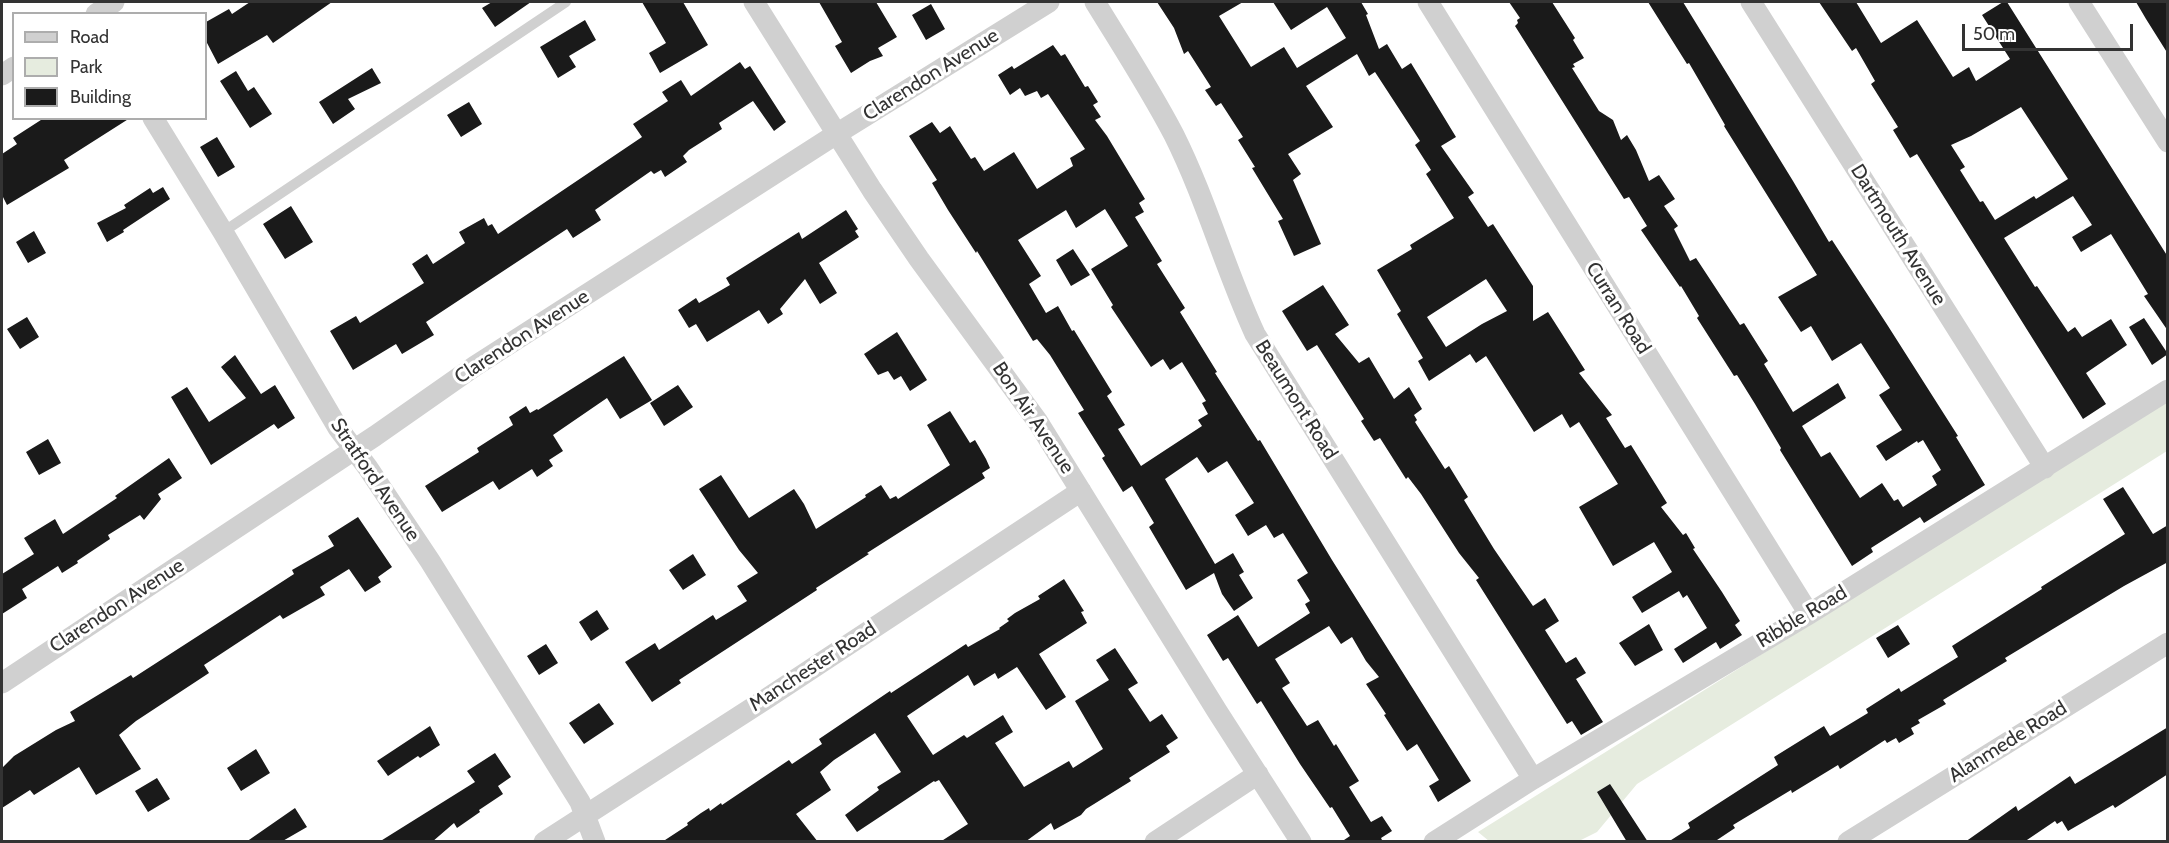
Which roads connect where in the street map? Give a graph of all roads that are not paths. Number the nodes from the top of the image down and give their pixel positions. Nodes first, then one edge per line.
1 (114, 2) edge
2 (566, 2) edge
3 (754, 2) edge
4 (1049, 2) edge
5 (1095, 2) edge
6 (1428, 2) edge
7 (1751, 2) edge
8 (2079, 2) edge
9 (99, 12) edge
10 (154, 120) edge
11 (838, 134) junction
12 (2168, 142) edge
13 (223, 232) junction
14 (2168, 390) edge
15 (354, 449) junction
16 (2045, 468) junction
17 (1081, 491) junction
18 (1809, 614) junction
19 (2168, 643) edge
20 (2, 683) edge
21 (1258, 774) junction
22 (1533, 779) junction
23 (585, 815) junction
24 (544, 842) edge
25 (595, 842) edge
26 (1155, 842) edge
27 (1301, 842) edge
28 (1434, 842) edge
29 (1848, 842) edge

1 - 9 street
2 - 13 lane
3 - 11 street, Bon Air Avenue
4 - 11 street, Clarendon Avenue
5 - 22 street, Beaumont Road
6 - 18 street, Curran Road
7 - 16 street, Dartmouth Avenue
8 - 12 street
10 - 13 street, Stratford Avenue
11 - 15 street, Clarendon Avenue
11 - 17 street, Bon Air Avenue
13 - 15 street, Stratford Avenue
14 - 16 street, Ribble Road
15 - 20 street, Clarendon Avenue
15 - 23 street, Stratford Avenue
16 - 18 street, Ribble Road
17 - 21 street, Bon Air Avenue
17 - 23 street, Manchester Road
18 - 22 street, Ribble Road
19 - 29 street, Alanmede Road
21 - 26 street
21 - 27 street, Bon Air Avenue
22 - 28 street, Ribble Road
23 - 24 street, Manchester Road
23 - 25 street, Stratford Avenue

